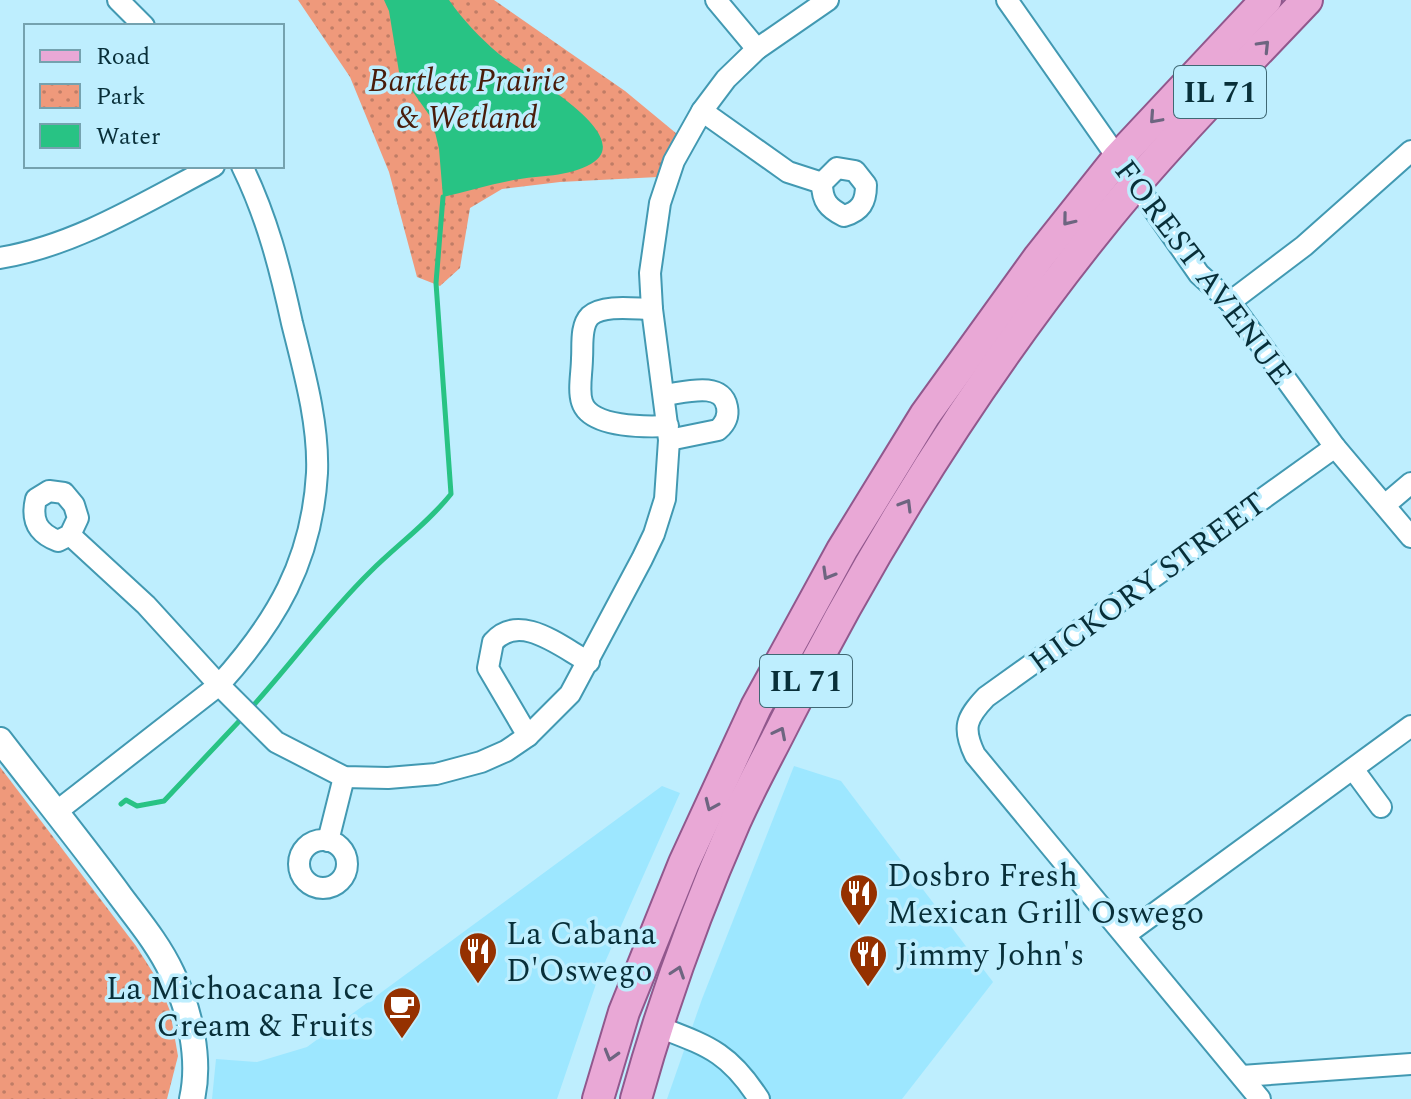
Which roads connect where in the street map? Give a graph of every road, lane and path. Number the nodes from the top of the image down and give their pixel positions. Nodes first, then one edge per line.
1 (118, 0) edge
2 (716, 0) edge
3 (828, 0) edge
4 (1007, 0) edge
5 (1266, 0) edge
6 (1307, 0) edge
7 (142, 24) edge
8 (757, 49) junction
9 (702, 111) junction
10 (1411, 151) edge
11 (1117, 159) junction
12 (210, 168) edge
13 (243, 168) edge
14 (822, 183) dead end
15 (1135, 186) junction
16 (0, 258) edge
17 (1230, 302) junction
18 (652, 309) junction
19 (664, 395) junction
20 (669, 433) junction
21 (1335, 447) junction
22 (1411, 483) edge
23 (1385, 505) junction
24 (70, 535) dead end
25 (1411, 537) edge
26 (589, 662) junction
27 (219, 685) junction
28 (1411, 726) edge
29 (528, 736) junction
30 (0, 740) edge
31 (1353, 769) junction
32 (344, 777) junction
33 (1381, 807) dead end
34 (56, 812) junction
35 (328, 841) dead end
36 (1125, 935) junction
37 (659, 1027) junction
38 (1411, 1064) edge
39 (1242, 1076) junction
40 (192, 1099) edge
41 (598, 1099) edge
42 (636, 1099) edge
43 (759, 1099) edge
44 (1260, 1099) edge

1 - 7 street
2 - 8 street
3 - 8 street
4 - 11 street, FOREST AVENUE
5 -> 11 main road, IL 71
15 -> 6 main road, IL 71
8 - 9 street
9 - 14 street
9 - 18 street
10 - 17 street
11 - 15 street, FOREST AVENUE
11 -> 41 main road, IL 71
12 - 16 street
13 - 27 street
15 - 17 street, FOREST AVENUE
37 -> 15 main road, IL 71
17 - 21 street, FOREST AVENUE
18 - 19 street
18 - 20 street
19 - 20 street
19 - 20 street
20 - 26 street
21 - 23 street, FOREST AVENUE
21 - 36 street, HICKORY STREET
22 - 23 street
23 - 25 street, FOREST AVENUE
24 - 27 street
26 - 29 street
26 - 29 street
27 - 32 street
27 - 34 street
28 - 31 street
29 - 32 street
30 - 34 street
31 - 33 street
31 - 36 street
32 - 35 street
34 - 40 street
36 - 39 street
37 - 42 main road, IL 71
37 - 43 street
38 - 39 street
39 - 44 street

